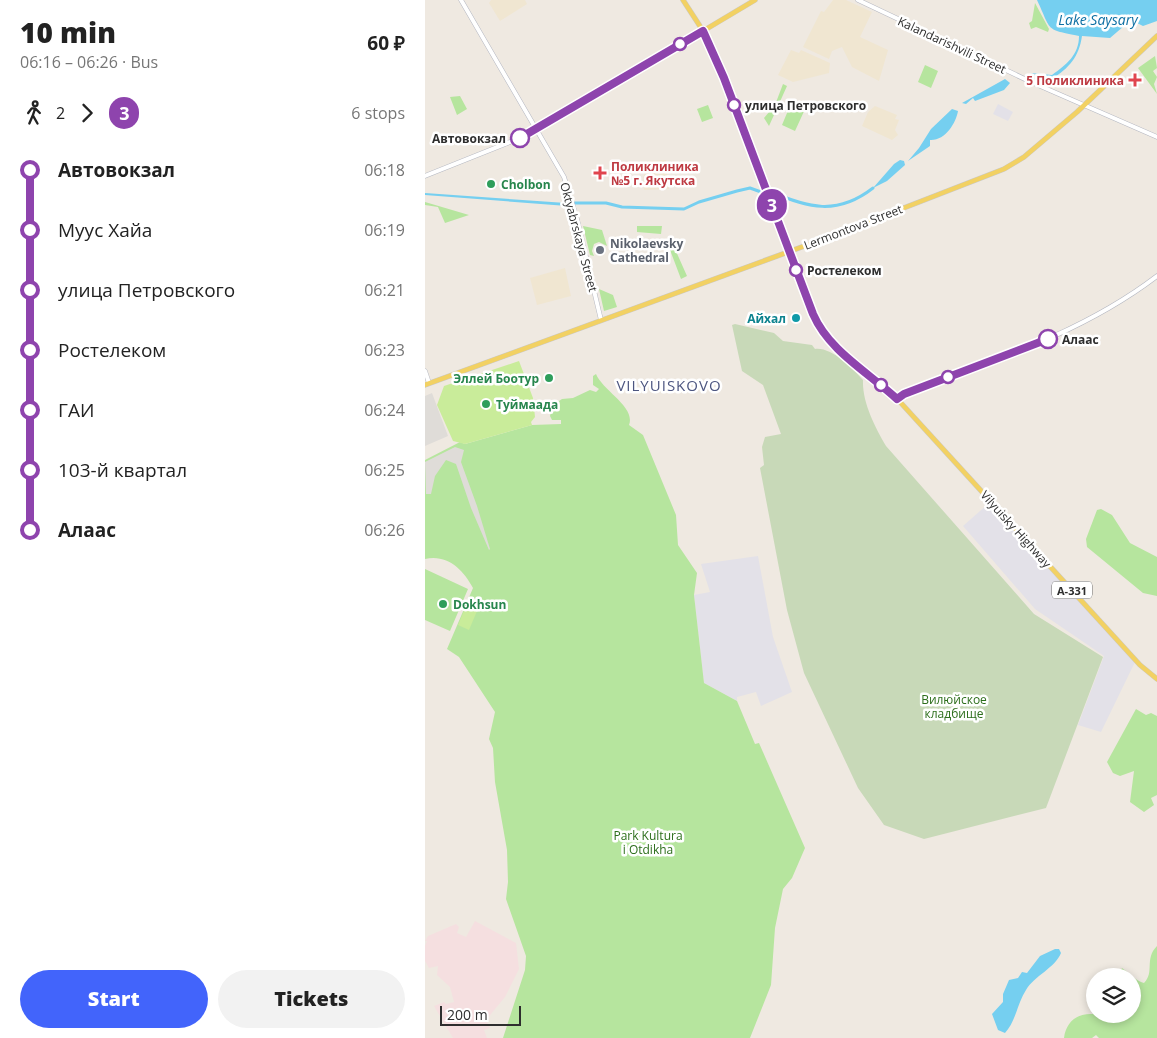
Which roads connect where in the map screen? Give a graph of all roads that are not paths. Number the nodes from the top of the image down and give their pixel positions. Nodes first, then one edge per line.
1 (461, 0) edge
2 (683, 0) edge
3 (755, 0) edge
4 (858, 0) edge
5 (703, 31) junction
6 (1157, 36) edge
7 (1083, 105) junction
8 (537, 128) junction
9 (1157, 137) edge
10 (425, 176) edge
11 (788, 251) junction
12 (1157, 276) edge
13 (601, 320) junction
14 (425, 371) edge
15 (427, 384) edge
16 (897, 399) junction
17 (1157, 679) edge

1 - 8 street, Oktyabrskaya Street
2 - 5 main road
3 - 5 main road
4 - 7 street, Kalandarishvili Street
5 - 8 street
5 - 11 main road
6 - 7 main road, Lermontova Street
7 - 9 street, Kalandarishvili Street
7 - 11 main road, Lermontova Street
8 - 10 street
8 - 13 street, Oktyabrskaya Street
11 - 13 main road, Lermontova Street
11 - 16 main road, А-331
12 - 16 street
13 - 15 main road, Lermontova Street
14 - 15 street
16 - 17 main road, Vilyuisky Highway / А-331

